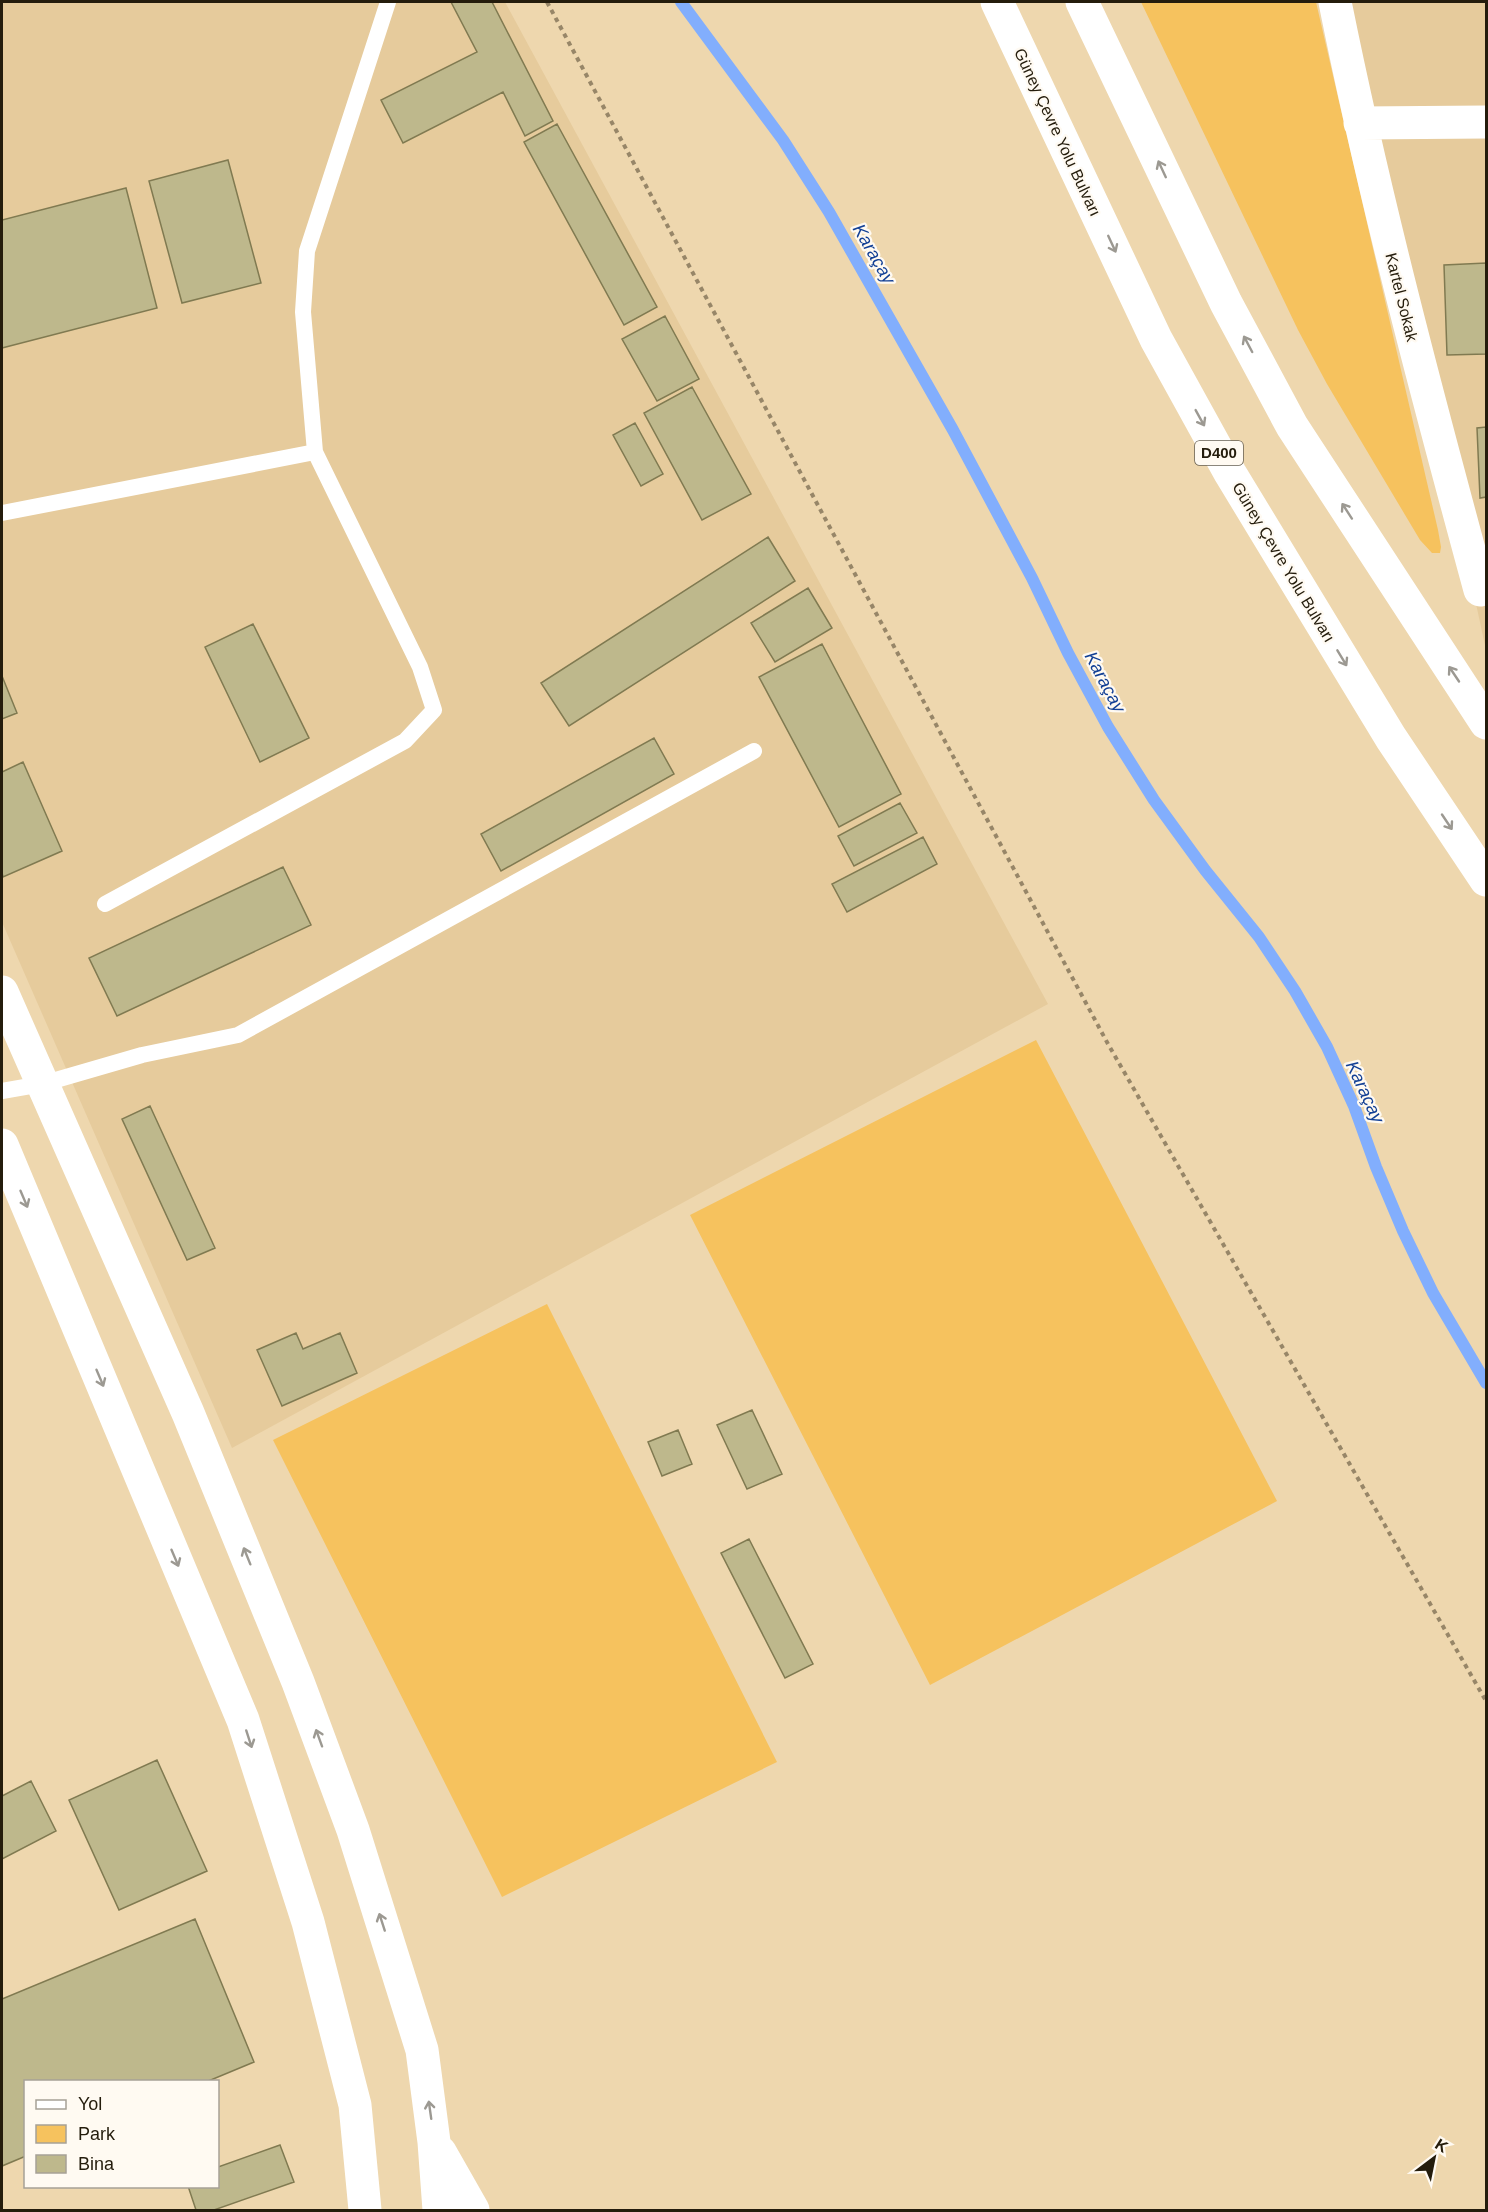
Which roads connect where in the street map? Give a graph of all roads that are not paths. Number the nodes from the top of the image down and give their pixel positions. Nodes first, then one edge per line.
1 (388, 2) edge
2 (997, 2) edge
3 (1082, 2) edge
4 (1335, 2) edge
5 (1486, 122) edge
6 (1360, 123) junction
7 (315, 452) junction
8 (2, 513) edge
9 (1480, 590) dead end
10 (1486, 723) edge
11 (754, 751) dead end
12 (1486, 880) edge
13 (105, 904) dead end
14 (2, 992) edge
15 (42, 1084) junction
16 (2, 1091) edge
17 (2, 1145) edge
18 (434, 2142) junction
19 (365, 2211) edge
20 (439, 2211) edge
21 (472, 2211) edge

1 - 7 lane
2 -> 12 main road, Güney Çevre Yolu Bulvarı / D400
10 -> 3 main road
4 - 6 main road, Kartel Sokak
5 - 6 main road
6 - 9 main road, Kartel Sokak
7 - 8 lane
7 - 13 lane
11 - 15 lane
14 - 15 main road
15 - 16 lane
18 -> 15 main road
17 -> 19 main road
18 - 20 main road
18 - 21 main road

